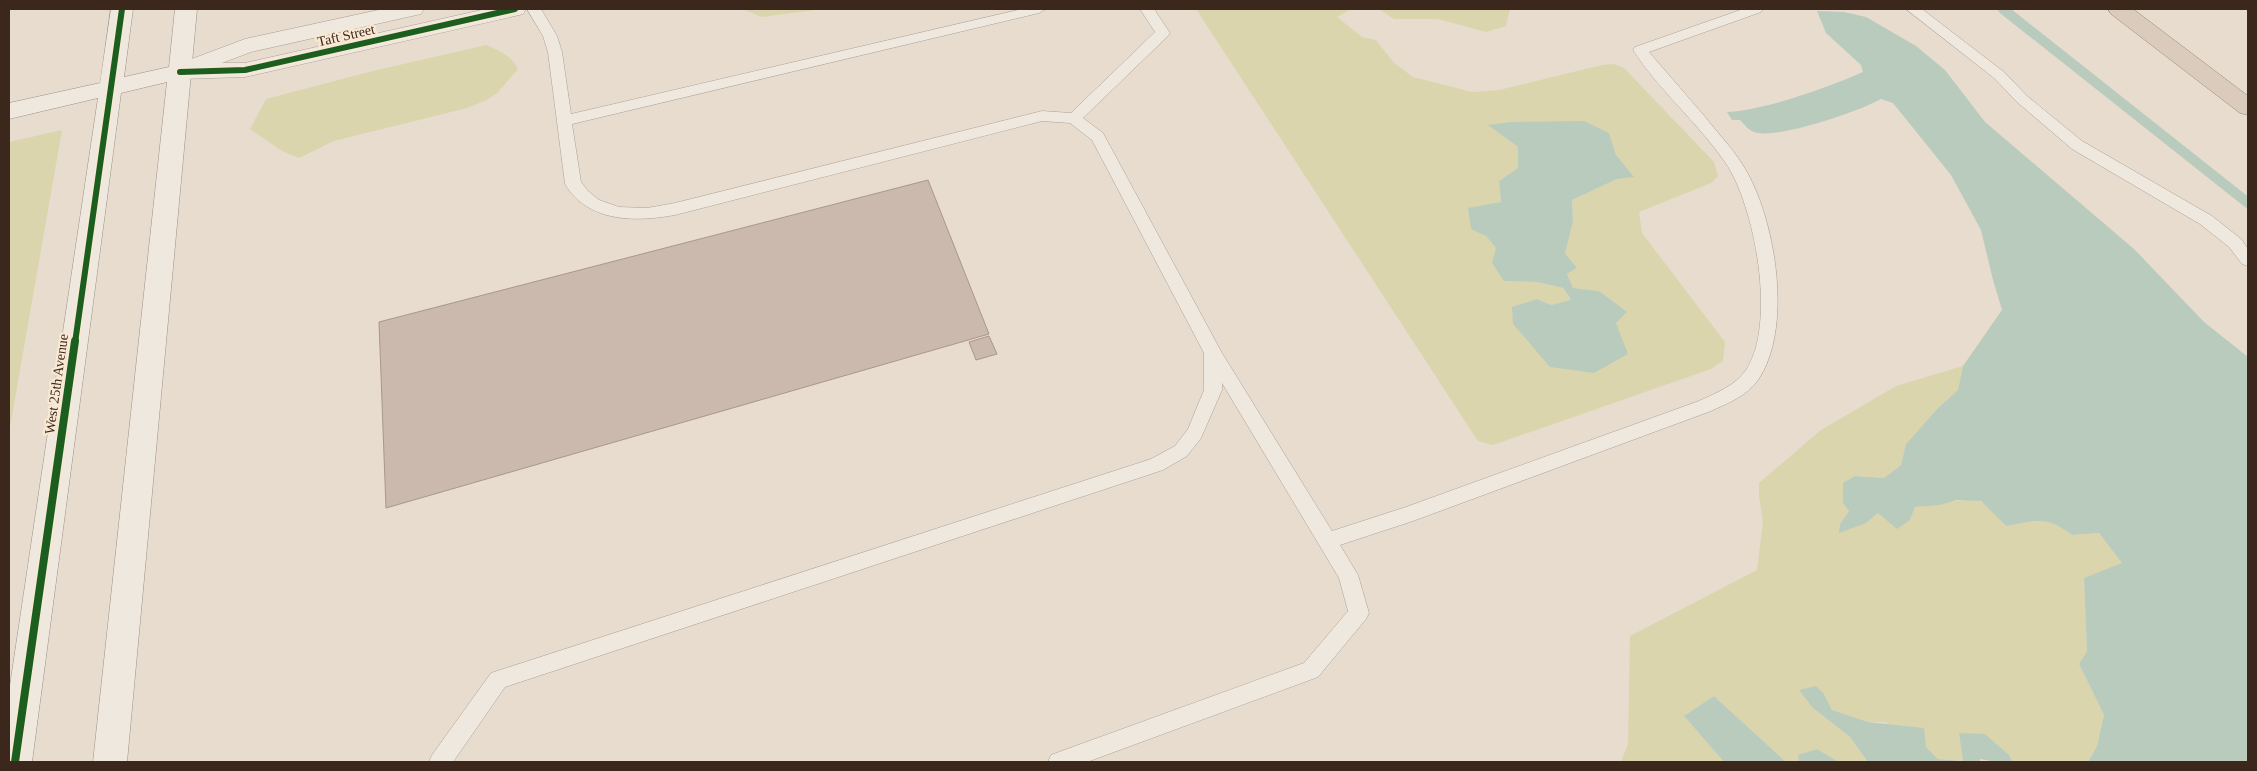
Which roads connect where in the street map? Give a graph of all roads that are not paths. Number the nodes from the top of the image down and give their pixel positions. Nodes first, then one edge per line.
1 (122, 9) edge
2 (186, 9) edge
3 (413, 9) edge
4 (516, 9) edge
5 (534, 9) edge
6 (1039, 9) edge
7 (1147, 9) edge
8 (1756, 9) edge
9 (1913, 9) edge
10 (2119, 9) edge
11 (180, 72) junction
12 (110, 88) junction
13 (2248, 107) edge
14 (9, 111) edge
15 (1074, 118) junction
16 (564, 121) junction
17 (2248, 260) edge
18 (1213, 353) junction
19 (1327, 541) junction
20 (15, 762) edge
21 (110, 762) edge
22 (440, 762) edge
23 (1059, 762) edge

1 - 12 street, West 25th Avenue
2 - 11 street
3 - 11 street, Taft Street
4 - 11 street, Taft Street
5 - 16 lane
6 - 16 lane
7 - 15 lane
8 - 19 lane
9 - 17 lane
10 - 13 highway
11 - 12 street, Taft Street
11 - 21 street
12 - 14 street, Taft Street
12 - 20 street, West 25th Avenue
15 - 16 lane
15 - 18 lane
18 - 19 lane
18 - 22 lane
19 - 23 lane

